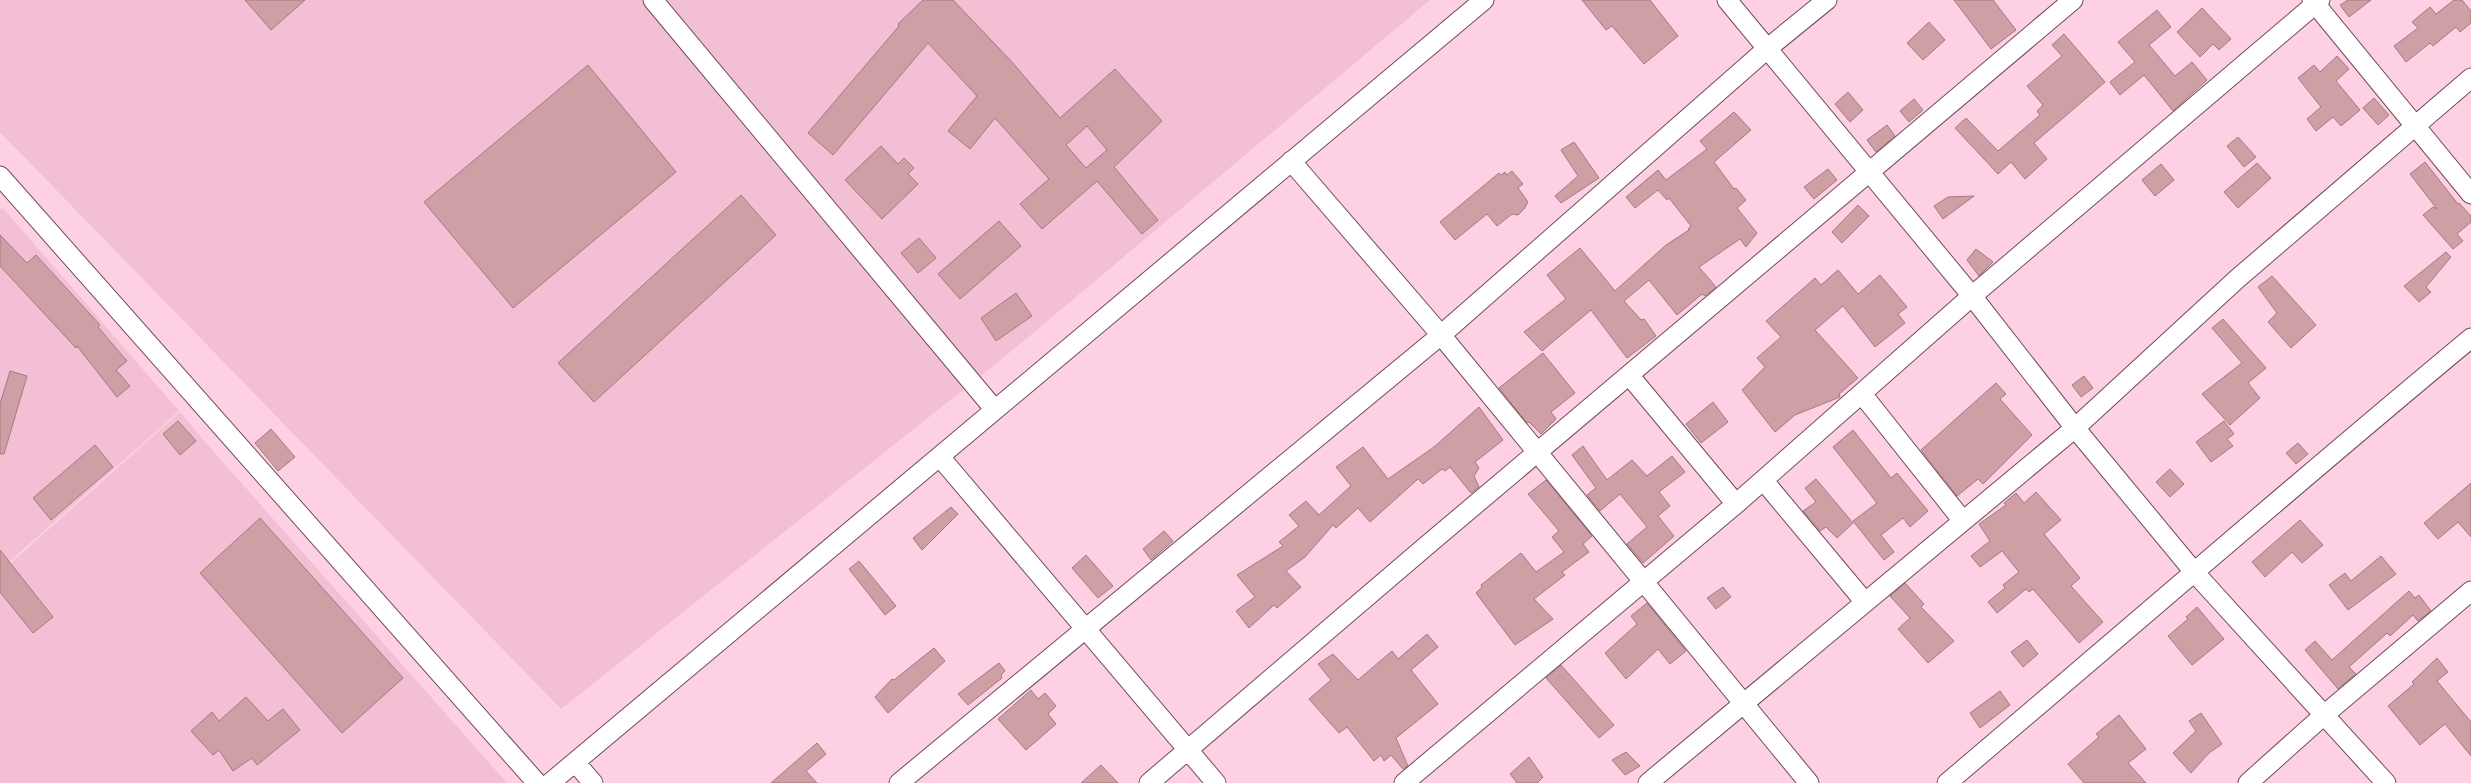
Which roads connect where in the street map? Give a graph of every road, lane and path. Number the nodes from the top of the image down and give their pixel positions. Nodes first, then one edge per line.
1 (653, 0) edge
2 (1484, 0) edge
3 (1727, 0) edge
4 (1827, 0) edge
5 (2073, 0) edge
6 (2316, 1) edge
7 (1768, 48) junction
8 (2471, 78) edge
9 (2416, 125) junction
10 (1291, 161) junction
11 (1870, 173) junction
12 (0, 176) edge
13 (2471, 194) edge
14 (1972, 296) junction
15 (1441, 335) junction
16 (2471, 338) edge
17 (1629, 375) junction
18 (1862, 394) junction
19 (995, 410) junction
20 (2074, 428) junction
21 (1537, 453) junction
22 (940, 456) junction
23 (1763, 480) junction
24 (1736, 504) junction
25 (1962, 522) junction
26 (2195, 573) junction
27 (1644, 580) junction
28 (2471, 591) edge
29 (1864, 601) junction
30 (1086, 630) junction
31 (1744, 702) junction
32 (2324, 715) junction
33 (1188, 750) junction
34 (575, 762) junction
35 (537, 783) edge
36 (550, 783) edge
37 (593, 783) edge
38 (899, 783) edge
39 (1149, 783) edge
40 (1216, 783) edge
41 (1404, 783) edge
42 (1648, 783) edge
43 (1809, 783) edge
44 (1947, 783) edge
45 (2248, 783) edge
46 (2386, 783) edge

1 - 19 street
2 - 10 street
3 - 7 street
4 - 7 street
5 - 11 street
6 - 9 street
6 - 14 street
7 - 11 street
7 - 15 street
8 - 9 street
9 - 13 street
9 - 20 street
10 - 15 street
10 - 19 street
11 - 14 street
11 - 17 street
12 - 35 street
14 - 18 street
14 - 20 street
15 - 21 street
15 - 30 street
16 - 26 street
17 - 21 street
17 - 24 street
18 - 23 street
18 - 25 street
19 - 22 street
20 - 25 street
20 - 26 street
21 - 27 street
21 - 33 street
22 - 30 street
22 - 34 street
23 - 24 street
23 - 29 street
24 - 27 street
25 - 29 street
26 - 32 street
26 - 44 street
27 - 31 street
27 - 41 street
28 - 32 street
29 - 31 street
30 - 33 street
30 - 38 street
31 - 42 street
31 - 43 street
32 - 45 street
32 - 46 street
33 - 39 street
33 - 40 street
34 - 36 street
34 - 37 street

